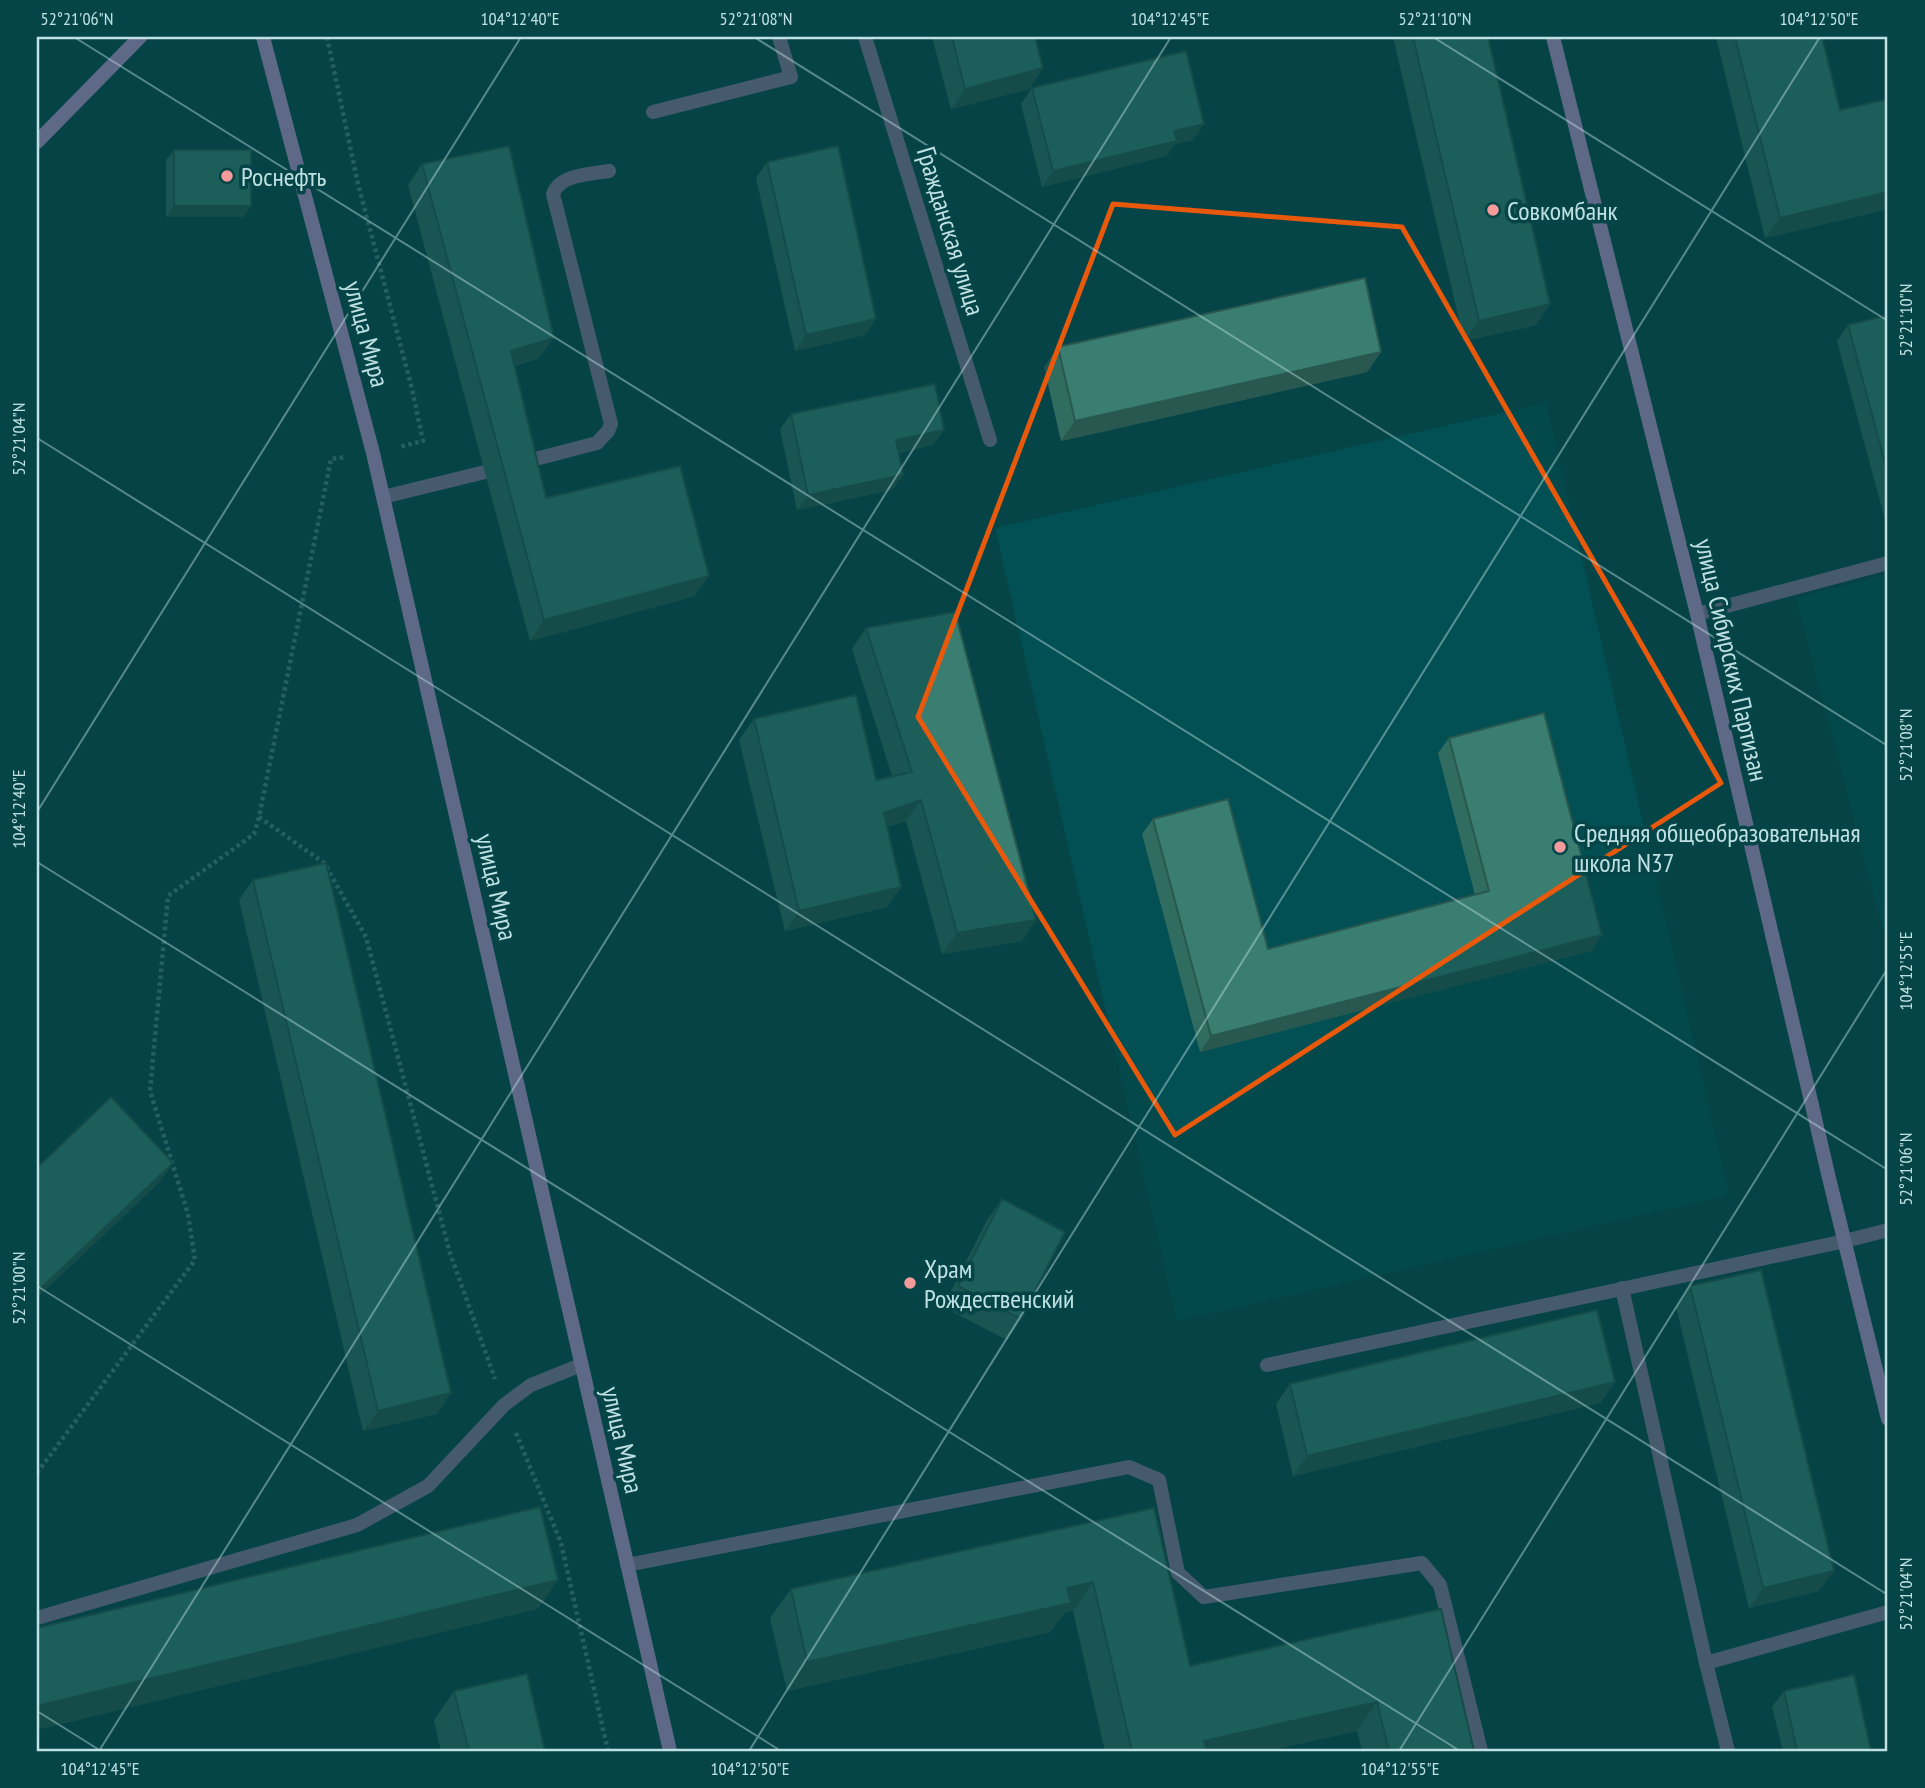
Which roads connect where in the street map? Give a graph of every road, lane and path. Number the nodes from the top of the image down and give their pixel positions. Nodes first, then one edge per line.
1 (140, 37) edge
2 (263, 37) edge
3 (327, 37) edge
4 (779, 37) edge
5 (865, 37) edge
6 (1553, 37) edge
7 (653, 112) dead end
8 (37, 142) edge
9 (609, 171) dead end
10 (990, 440) dead end
11 (373, 453) junction
12 (519, 463) edge
13 (485, 472) dead end
14 (383, 497) junction
15 (1888, 563) edge
16 (1697, 614) junction
17 (259, 817) junction
18 (1888, 1230) edge
19 (1845, 1241) junction
20 (1622, 1288) junction
21 (581, 1365) junction
22 (1267, 1366) dead end
23 (504, 1405) junction
24 (1888, 1419) edge
25 (37, 1473) edge
26 (627, 1565) junction
27 (1888, 1612) edge
28 (37, 1618) edge
29 (1706, 1663) junction
30 (608, 1751) edge
31 (670, 1751) edge
32 (1481, 1751) edge
33 (1728, 1751) edge

1 - 8 main road
2 - 11 main road, улица Мира
3 - 11 path
4 - 7 street
5 - 10 street, Гражданская улица
6 - 16 main road, улица Сибирских Партизан
9 - 12 street
11 - 14 main road, улица Мира
11 - 17 path
13 - 14 street
14 - 21 main road, улица Мира
15 - 16 street
16 - 19 main road, улица Сибирских Партизан
17 - 23 path
17 - 25 path
18 - 19 street
19 - 20 street
19 - 24 main road, улица Сибирских Партизан
20 - 22 street
20 - 29 street
21 - 23 street
21 - 26 main road, улица Мира
23 - 28 street
23 - 30 path
26 - 31 main road, улица Мира
26 - 32 street
27 - 29 street
29 - 33 street

